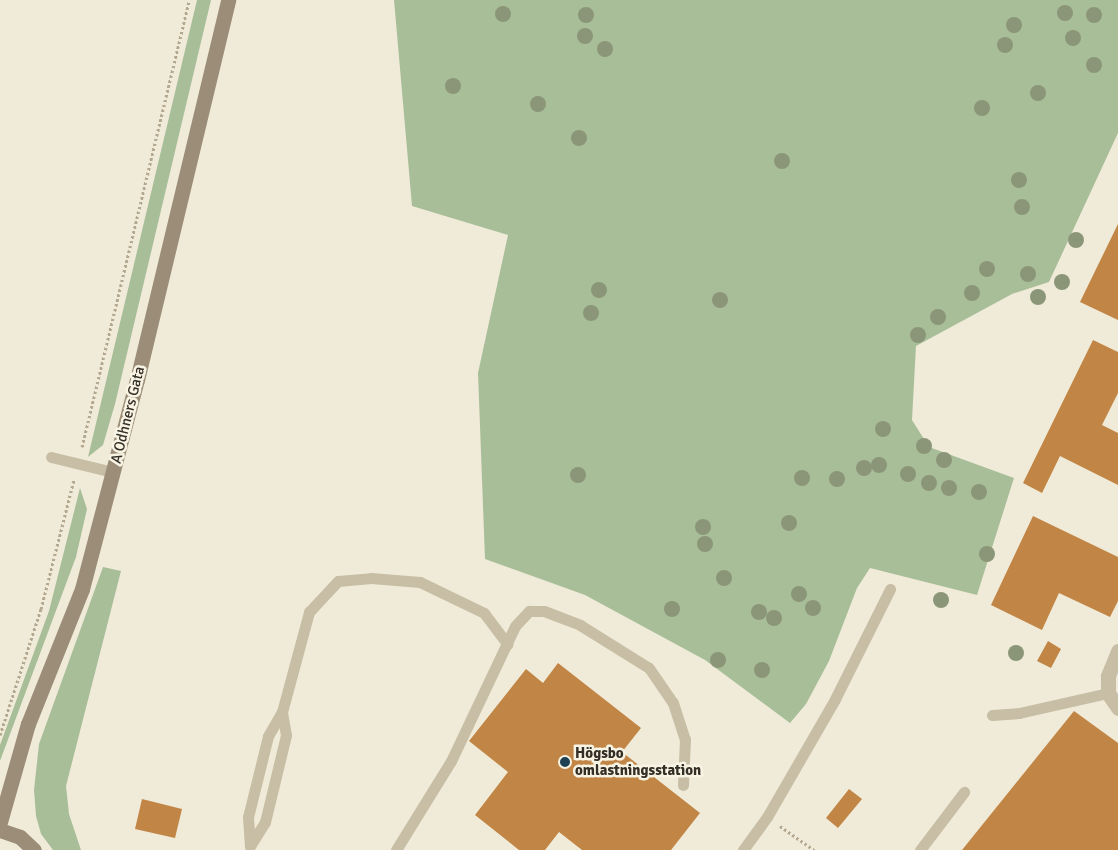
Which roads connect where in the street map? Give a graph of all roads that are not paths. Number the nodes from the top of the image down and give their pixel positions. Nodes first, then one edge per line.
1 (228, 0) edge
2 (51, 457) dead end
3 (113, 472) junction
4 (890, 589) dead end
5 (507, 644) junction
6 (1118, 651) edge
7 (1108, 693) junction
8 (1118, 708) edge
9 (282, 712) junction
10 (992, 715) dead end
11 (683, 785) dead end
12 (964, 792) dead end
13 (0, 822) edge
14 (0, 830) edge
15 (249, 848) edge
16 (34, 850) edge
17 (396, 850) edge
18 (744, 850) edge
19 (920, 850) edge

1 - 3 street, A Odhners Gata
2 - 3 lane
3 - 13 street, A Odhners Gata
4 - 18 lane
5 - 9 lane
5 - 11 lane
5 - 17 lane
6 - 7 street
7 - 8 street
7 - 10 lane
9 - 15 lane
9 - 15 lane
12 - 19 lane
14 - 16 street

